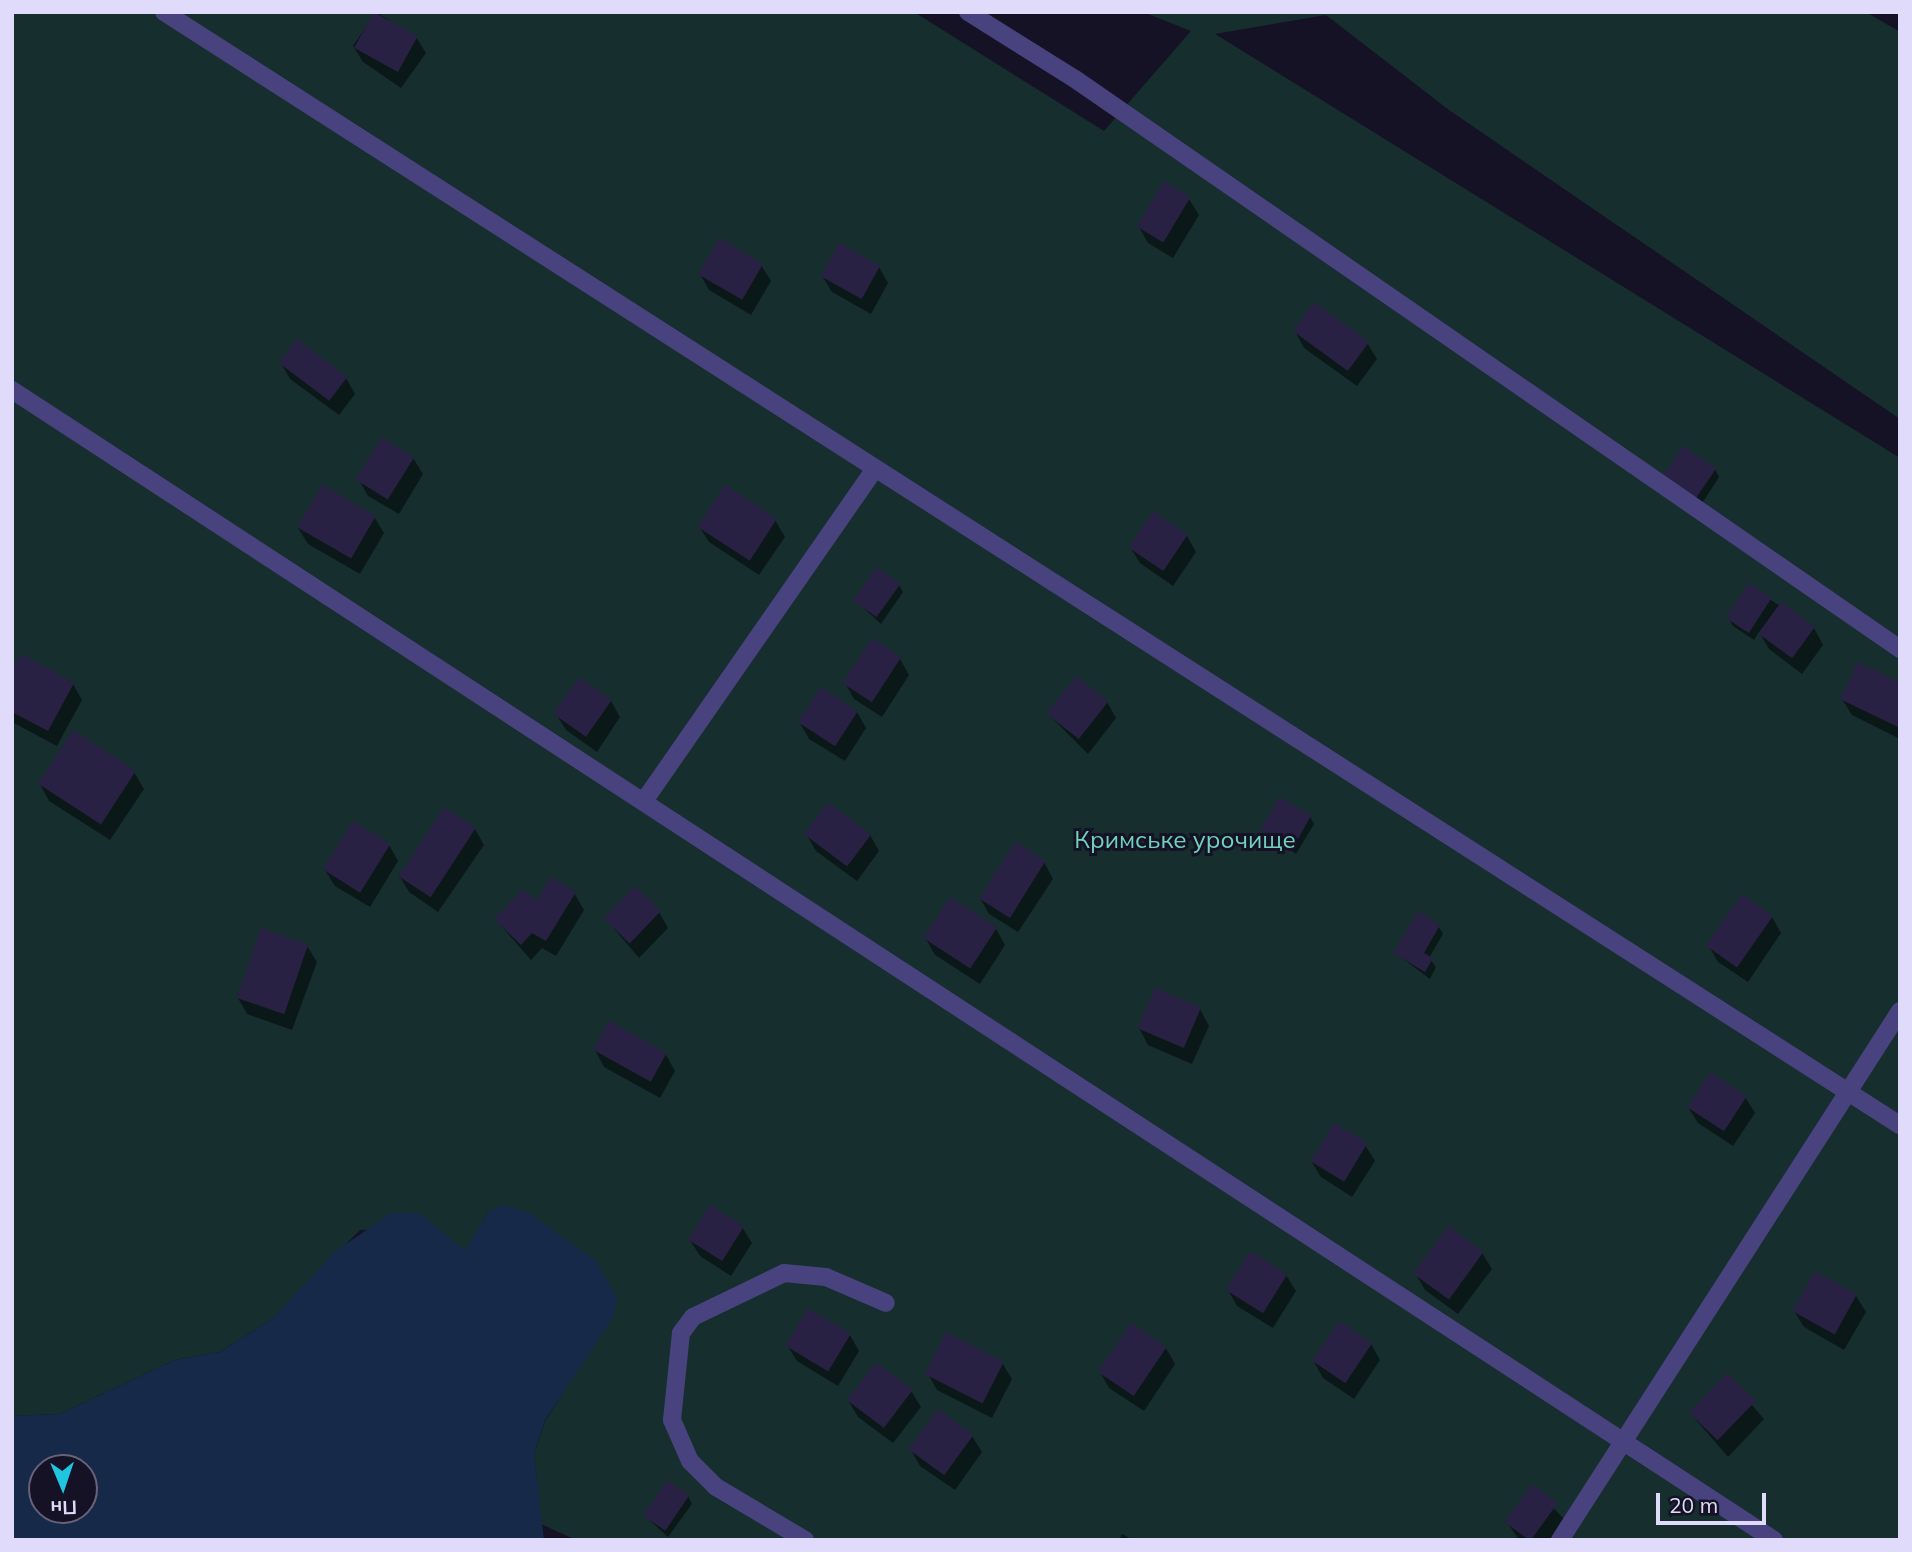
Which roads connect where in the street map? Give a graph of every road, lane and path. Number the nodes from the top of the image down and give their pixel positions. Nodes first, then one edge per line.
1 (164, 12) edge
2 (968, 12) edge
3 (12, 390) edge
4 (874, 470) junction
5 (1900, 649) edge
6 (644, 802) junction
7 (1900, 1011) edge
8 (1848, 1093) junction
9 (1900, 1125) edge
10 (886, 1303) dead end
11 (1622, 1443) junction
12 (805, 1540) edge
13 (1560, 1540) edge
14 (1774, 1540) edge

1 - 4 lane
2 - 5 lane
3 - 6 lane
4 - 6 lane
4 - 8 lane
6 - 11 lane
7 - 8 lane
8 - 9 lane
8 - 11 lane
10 - 12 lane
11 - 13 lane
11 - 14 lane

